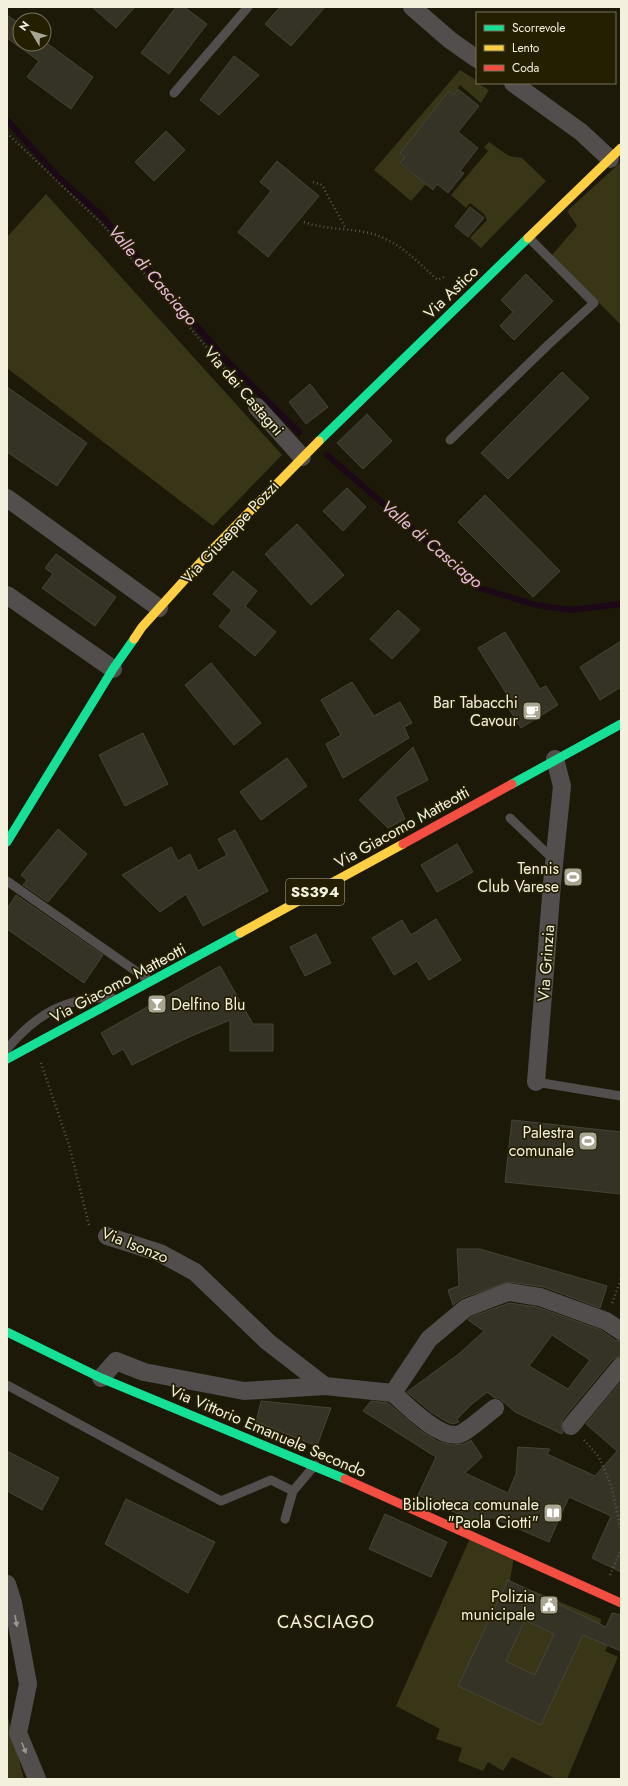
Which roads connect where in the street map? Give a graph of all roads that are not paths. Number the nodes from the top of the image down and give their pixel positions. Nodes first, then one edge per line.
1 (248, 7) edge
2 (412, 7) edge
3 (476, 58) edge
4 (514, 84) edge
5 (174, 93) dead end
6 (616, 154) edge
7 (529, 238) junction
8 (257, 408) road end
9 (450, 440) dead end
10 (302, 457) junction
11 (7, 498) edge
12 (7, 596) edge
13 (159, 608) junction
14 (113, 669) junction
15 (621, 724) edge
16 (555, 759) junction
17 (510, 818) dead end
18 (7, 842) edge
19 (555, 861) junction
20 (7, 881) edge
21 (152, 982) junction
22 (122, 998) junction
23 (7, 1049) edge
24 (7, 1059) edge
25 (536, 1082) joint
26 (621, 1096) edge
27 (106, 1236) road end
28 (621, 1331) edge
29 (7, 1332) edge
30 (621, 1366) edge
31 (102, 1378) junction
32 (7, 1385) edge
33 (325, 1386) junction
34 (393, 1393) junction
35 (495, 1408) dead end
36 (571, 1426) road end
37 (315, 1465) junction
38 (293, 1491) junction
39 (285, 1519) dead end
40 (7, 1584) edge
41 (621, 1603) edge
42 (37, 1779) edge

1 - 5 lane
2 - 3 street
4 - 6 street
6 - 7 street, Via Astico
7 - 9 lane
7 - 10 street, Via Astico
8 - 10 street, Via dei Castagni
10 - 13 street, Via Giuseppe Pozzi
11 - 13 street
12 - 14 street
13 - 14 street, Via Giuseppe Pozzi
14 - 18 street, Via Giuseppe Pozzi
15 - 16 street, Via Giacomo Matteotti / SS394
16 - 19 street, Via Grinzia
16 - 21 street, Via Giacomo Matteotti / SS394
17 - 19 lane
19 - 25 street, Via Grinzia
20 - 21 lane
21 - 22 street, Via Giacomo Matteotti / SS394
22 - 23 lane
22 - 24 street, Via Giacomo Matteotti / SS394
25 - 26 lane, Via Grinzia
27 - 33 street, Via Isonzo
28 - 34 street
29 - 31 street, Via Vittorio Emanuele Secondo
30 - 36 street
31 - 33 street
31 - 37 street, Via Vittorio Emanuele Secondo
32 - 38 lane
33 - 34 street
34 - 35 street
37 - 38 lane
37 - 41 street, Via Vittorio Emanuele Secondo
38 - 39 lane
40 -> 42 street

